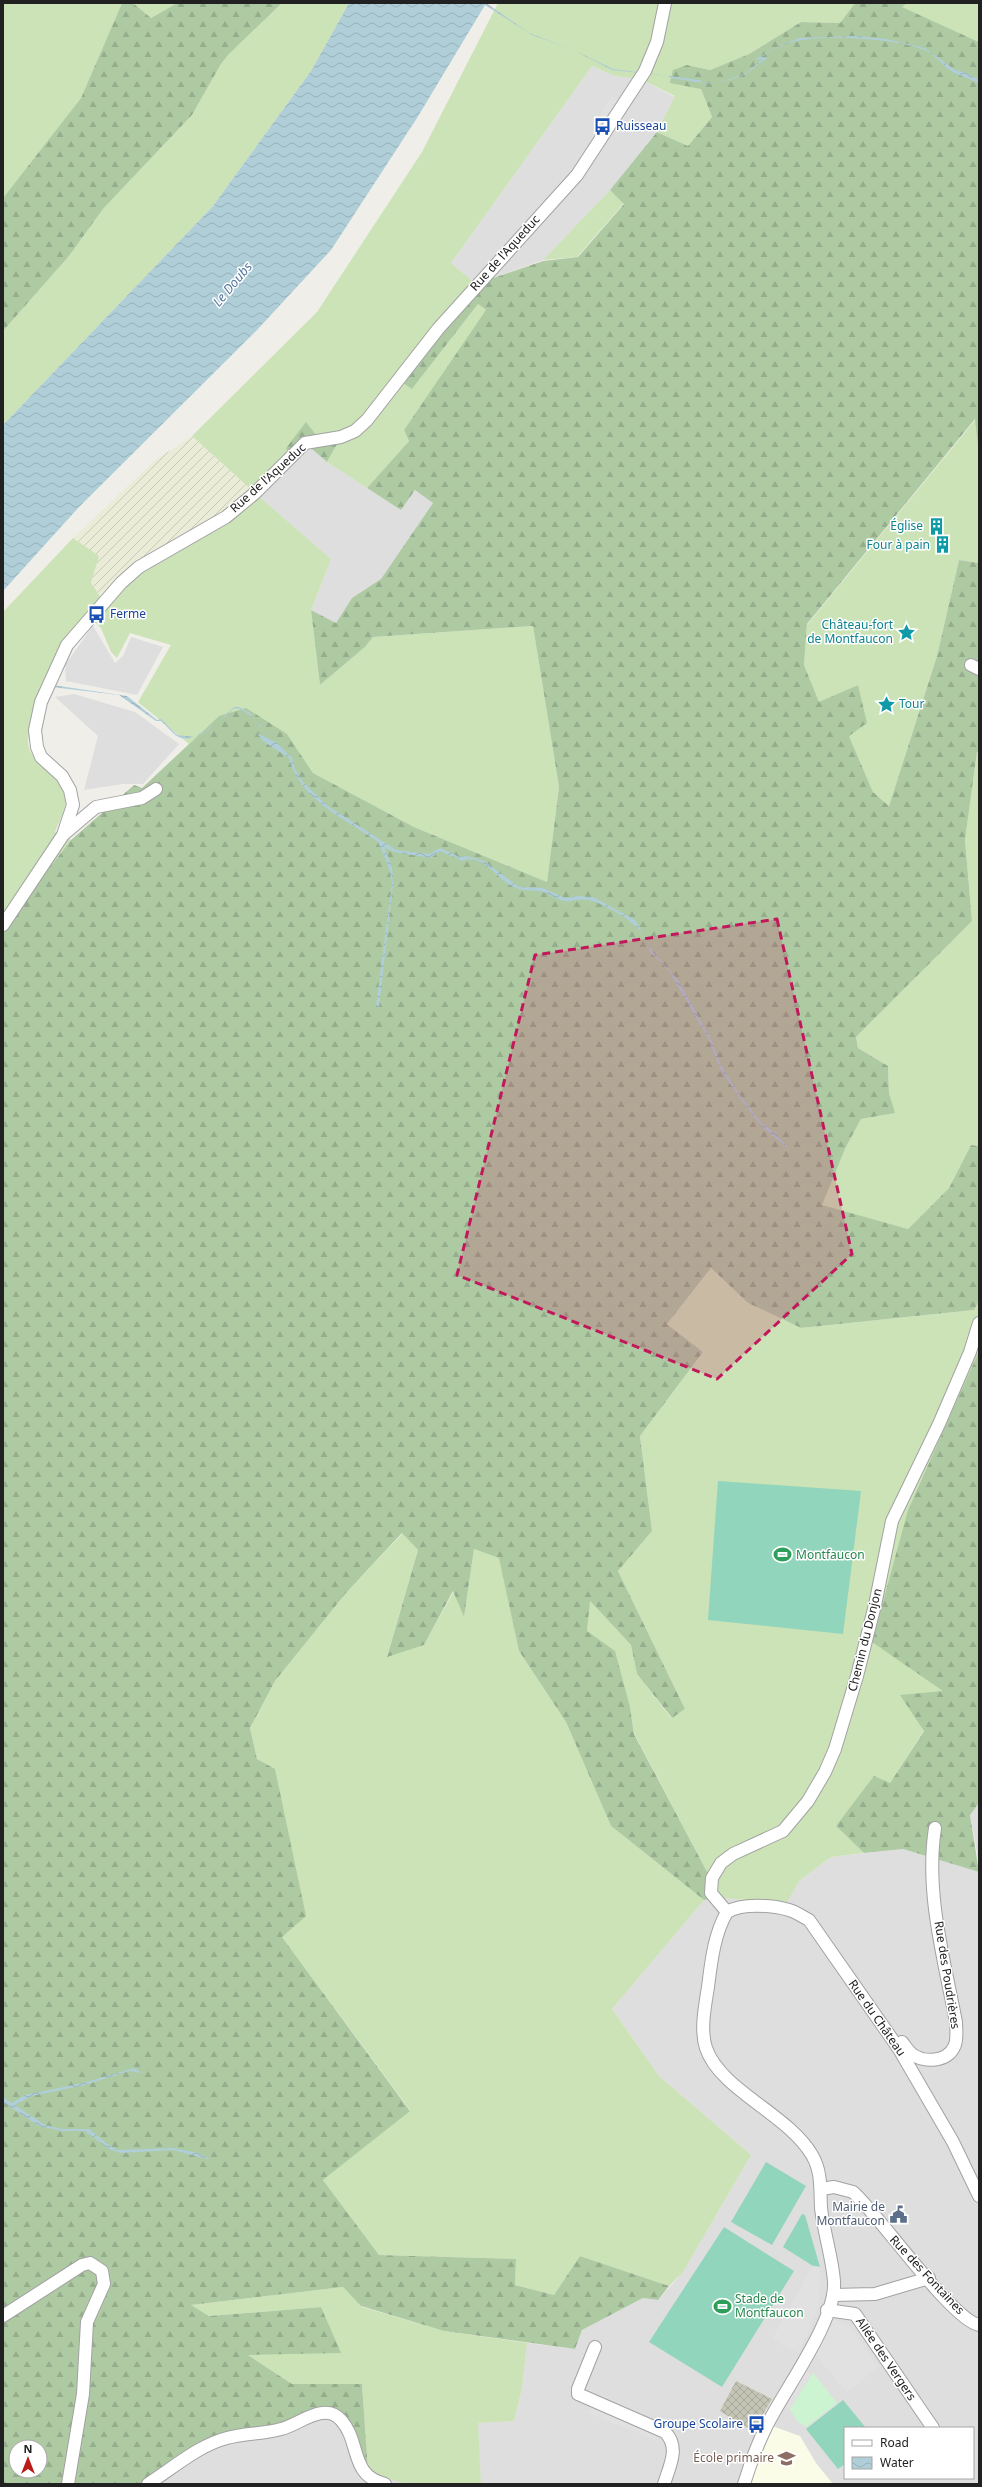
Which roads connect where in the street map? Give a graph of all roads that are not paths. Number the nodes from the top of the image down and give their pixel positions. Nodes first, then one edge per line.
1 (665, 3) edge
2 (156, 789) dead end
3 (63, 835) junction
4 (3, 925) edge
5 (979, 1322) edge
6 (934, 1828) dead end
7 (727, 1912) junction
8 (864, 1999) junction
9 (821, 2189) junction
10 (979, 2196) edge
11 (929, 2278) junction
12 (833, 2295) junction
13 (827, 2310) junction
14 (3, 2316) edge
15 (979, 2325) edge
16 (595, 2347) dead end
17 (932, 2427) edge
18 (749, 2467) junction
19 (68, 2484) edge
20 (148, 2484) edge
21 (385, 2484) edge
22 (664, 2484) edge
23 (739, 2484) edge
24 (744, 2484) edge

1 - 3 street, Rue de l'Aqueduc
2 - 3 street
3 - 4 street, Rue de l'Aqueduc
5 - 7 street, Chemin du Donjon
6 - 8 street, Rue des Poudrières
7 - 8 street, Rue du Château
7 - 9 street
8 - 10 street, Rue du Château
9 - 11 street, Rue des Fontaines
9 - 12 street
11 - 12 street
11 - 15 street, Rue des Fontaines
12 - 13 street
13 - 17 street, Allée des Vergers
13 - 18 street
14 - 19 street
16 - 22 street
18 - 23 street
18 - 24 street
20 - 21 street

